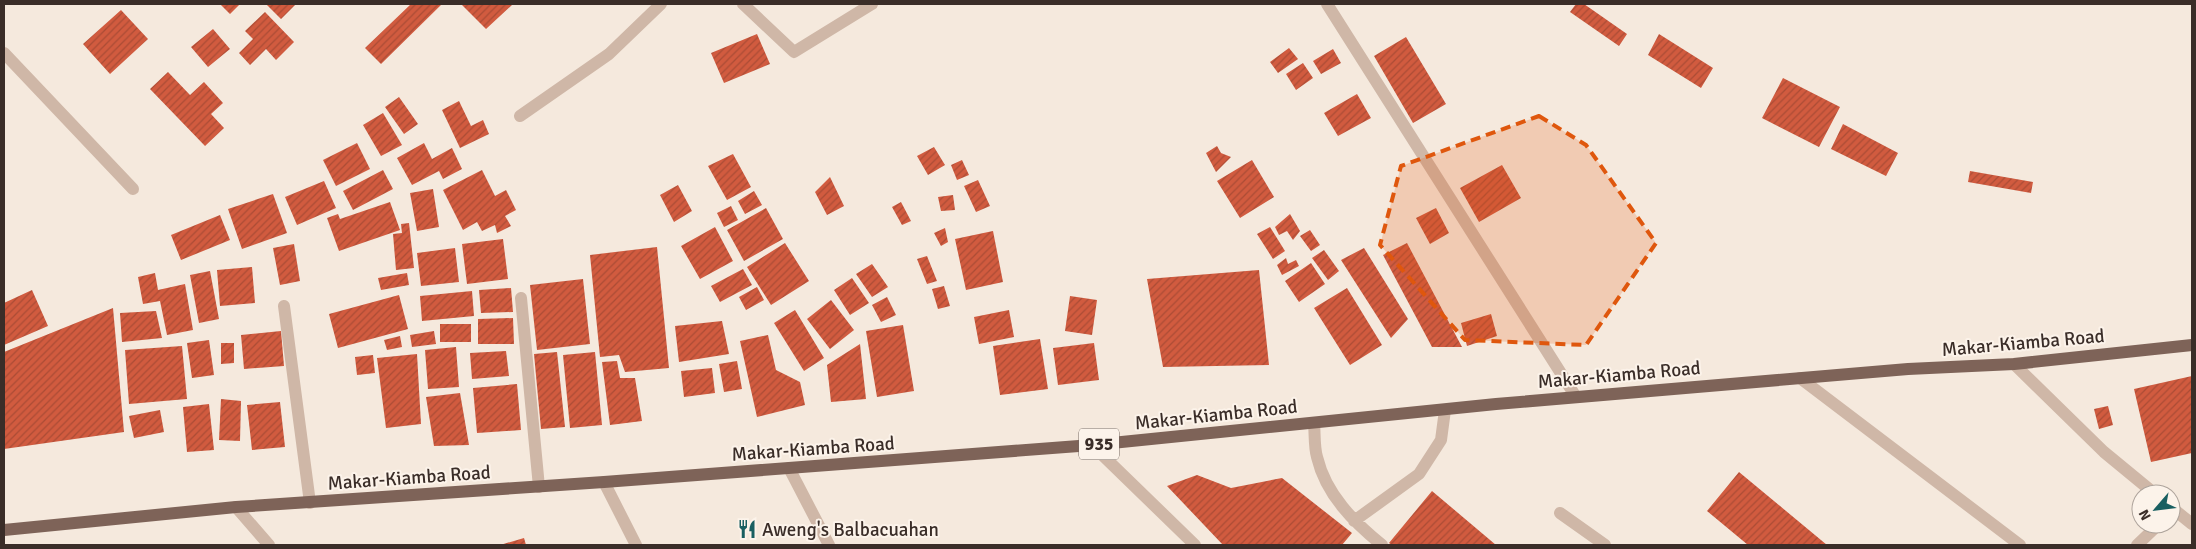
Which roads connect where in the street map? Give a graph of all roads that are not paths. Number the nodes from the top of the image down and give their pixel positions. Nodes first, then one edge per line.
1 (661, 4) edge
2 (743, 4) edge
3 (872, 4) edge
4 (1327, 4) edge
5 (4, 52) edge
6 (520, 116) dead end
7 (132, 189) dead end
8 (521, 298) dead end
9 (284, 306) dead end
10 (2192, 345) edge
11 (2014, 364) junction
12 (1800, 378) junction
13 (1576, 397) junction
14 (1445, 410) junction
15 (1314, 423) junction
16 (1092, 445) junction
17 (789, 468) junction
18 (604, 482) junction
19 (2143, 484) edge
20 (539, 487) junction
21 (310, 503) junction
22 (236, 508) junction
23 (1560, 513) dead end
24 (2181, 516) edge
25 (1354, 521) junction
26 (2192, 524) edge
27 (4, 530) edge
28 (2149, 534) edge
29 (269, 545) edge
30 (636, 545) edge
31 (829, 545) edge
32 (1195, 545) edge
33 (1382, 545) edge
34 (1605, 545) edge
35 (2020, 545) edge
36 (2137, 545) edge

1 - 6 street
2 - 3 street
4 - 13 street
5 - 7 street
8 - 20 street
9 - 21 street
10 - 11 main road, Makar-Kiamba Road / 935
11 - 12 main road, Makar-Kiamba Road / 935
11 - 19 street
12 - 13 main road, Makar-Kiamba Road / 935
12 - 35 street
13 - 14 main road, Makar-Kiamba Road / 935
14 - 15 main road, Makar-Kiamba Road / 935
14 - 25 street
15 - 16 main road, Makar-Kiamba Road / 935
15 - 25 street
16 - 17 main road, Makar-Kiamba Road / 935
16 - 32 street
17 - 18 main road, Makar-Kiamba Road / 935
17 - 31 street
18 - 20 main road, Makar-Kiamba Road / 935
18 - 30 street
20 - 21 main road, Makar-Kiamba Road / 935
21 - 22 main road, Makar-Kiamba Road / 935
22 - 27 main road, Makar-Kiamba Road / 935
22 - 29 street
23 - 34 street
24 - 26 street
25 - 33 street
28 - 36 street

